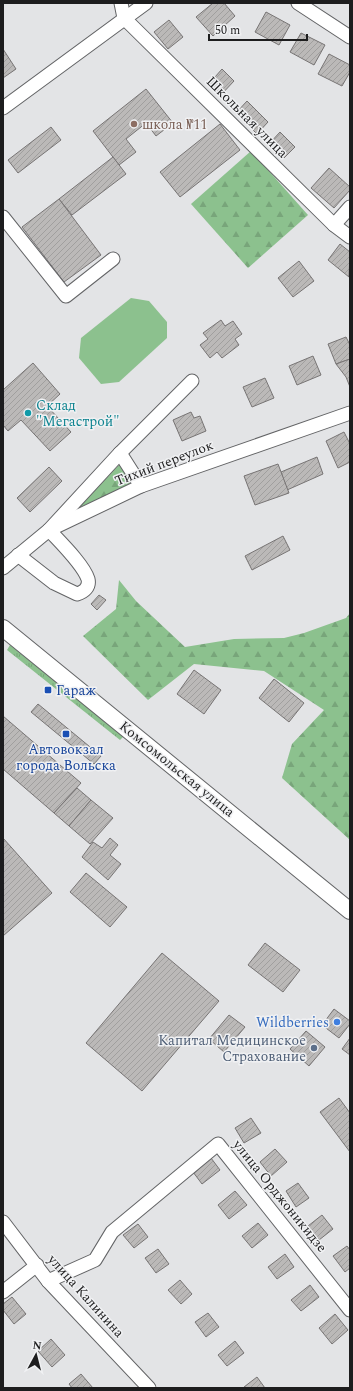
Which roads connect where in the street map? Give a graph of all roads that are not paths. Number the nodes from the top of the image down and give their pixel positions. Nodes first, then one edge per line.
1 (121, 3) edge
2 (146, 3) edge
3 (298, 3) edge
4 (124, 18) junction
5 (350, 37) edge
6 (3, 108) edge
7 (350, 207) edge
8 (3, 217) edge
9 (334, 225) junction
10 (350, 237) edge
11 (113, 259) dead end
12 (192, 381) dead end
13 (350, 413) edge
14 (120, 453) junction
15 (141, 486) junction
16 (49, 530) junction
17 (18, 555) junction
18 (3, 568) edge
19 (3, 628) edge
20 (350, 910) edge
21 (3, 1222) edge
22 (37, 1265) junction
23 (48, 1281) junction
24 (3, 1292) edge
25 (350, 1310) edge
26 (150, 1388) edge

1 - 4 street
2 - 4 street
3 - 5 street
4 - 6 street
4 - 9 street, Школьная улица
7 - 9 street
8 - 11 street
9 - 10 street, Школьная улица
12 - 14 street
13 - 15 street, Тихий переулок
14 - 15 street
14 - 16 street
15 - 16 street, Тихий переулок
16 - 17 street, Тихий переулок
16 - 17 street
17 - 18 street, Тихий переулок
19 - 20 main road, Комсомольская улица
21 - 22 street, улица Калинина
22 - 23 street, улица Калинина
22 - 24 street
23 - 25 street, улица Орджоникидзе
23 - 26 street, улица Калинина

